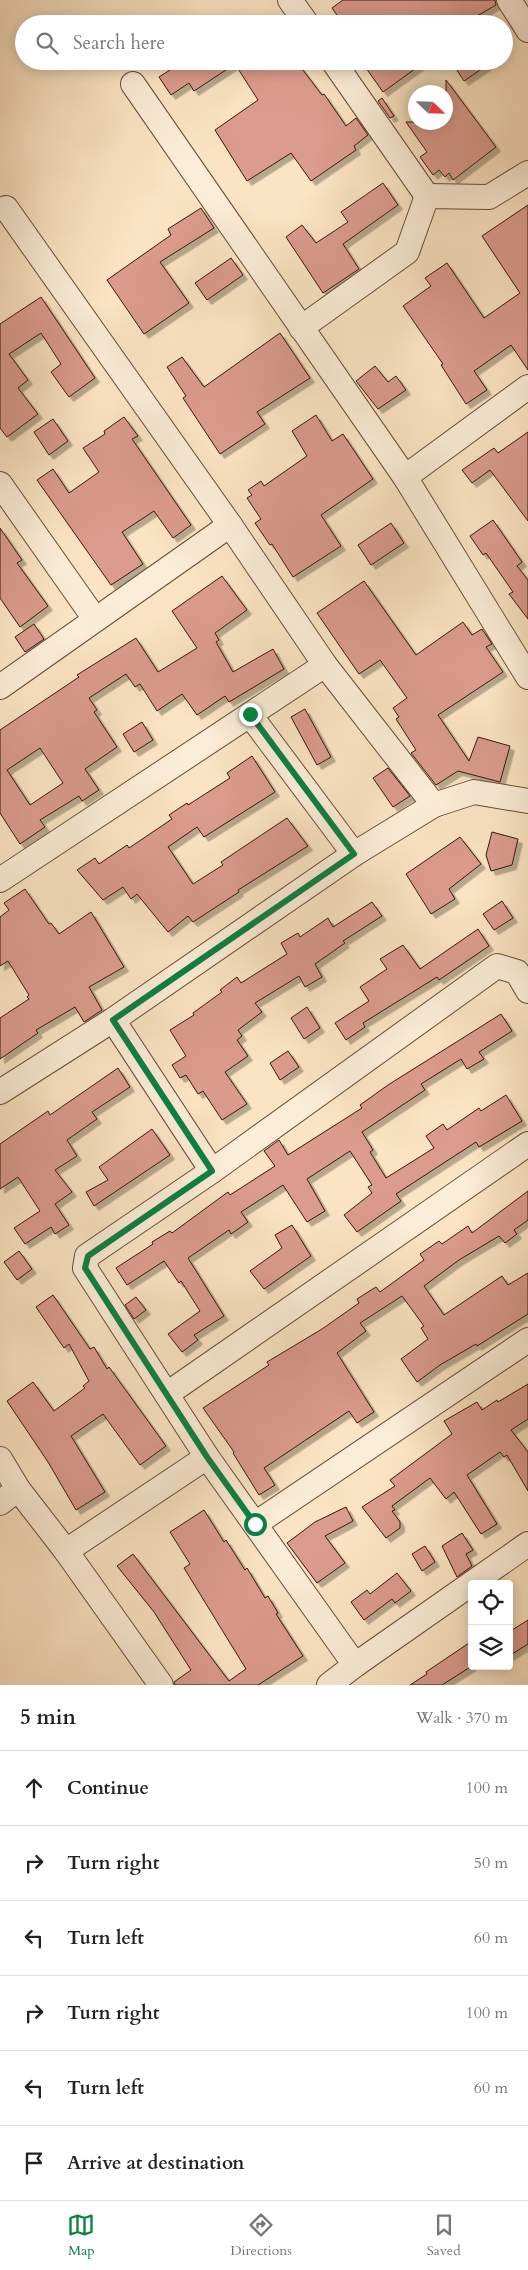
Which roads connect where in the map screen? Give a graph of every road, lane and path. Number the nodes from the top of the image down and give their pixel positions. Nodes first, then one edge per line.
1 (290, 0) edge
2 (509, 0) edge
3 (301, 15) edge
4 (528, 30) edge
5 (339, 70) edge
6 (133, 84) dead end
7 (528, 173) edge
8 (427, 196) junction
9 (6, 208) dead end
10 (301, 328) junction
11 (528, 387) edge
12 (405, 477) junction
13 (0, 484) edge
14 (230, 525) junction
15 (95, 619) junction
16 (325, 665) junction
17 (528, 676) edge
18 (0, 687) edge
19 (250, 714) junction
20 (528, 801) edge
21 (434, 805) junction
22 (354, 854) junction
23 (3, 872) edge
24 (528, 991) edge
25 (113, 1020) junction
26 (0, 1092) edge
27 (528, 1144) edge
28 (212, 1171) junction
29 (528, 1340) edge
30 (167, 1394) junction
31 (207, 1457) junction
32 (0, 1459) edge
33 (9, 1496) edge
34 (255, 1524) junction
35 (528, 1544) edge
36 (66, 1550) junction
37 (354, 1665) junction
38 (161, 1685) edge
39 (328, 1685) edge

1 - 3 street
2 - 4 street
5 - 8 street
6 - 10 street
7 - 8 street
8 - 10 street
9 - 14 street
10 - 12 street
11 - 12 street
12 - 17 street
13 - 15 street
14 - 15 street
14 - 16 street
15 - 18 street
16 - 19 street
16 - 21 street
19 - 22 street
19 - 23 street
20 - 21 street
21 - 22 street
22 - 25 street
24 - 28 street
25 - 26 street
25 - 28 street
27 - 30 street
28 - 30 street
29 - 34 street
30 - 31 street
31 - 34 street
31 - 36 street
32 - 33 street
33 - 36 street
34 - 37 street
35 - 37 street
36 - 38 street
37 - 39 street

